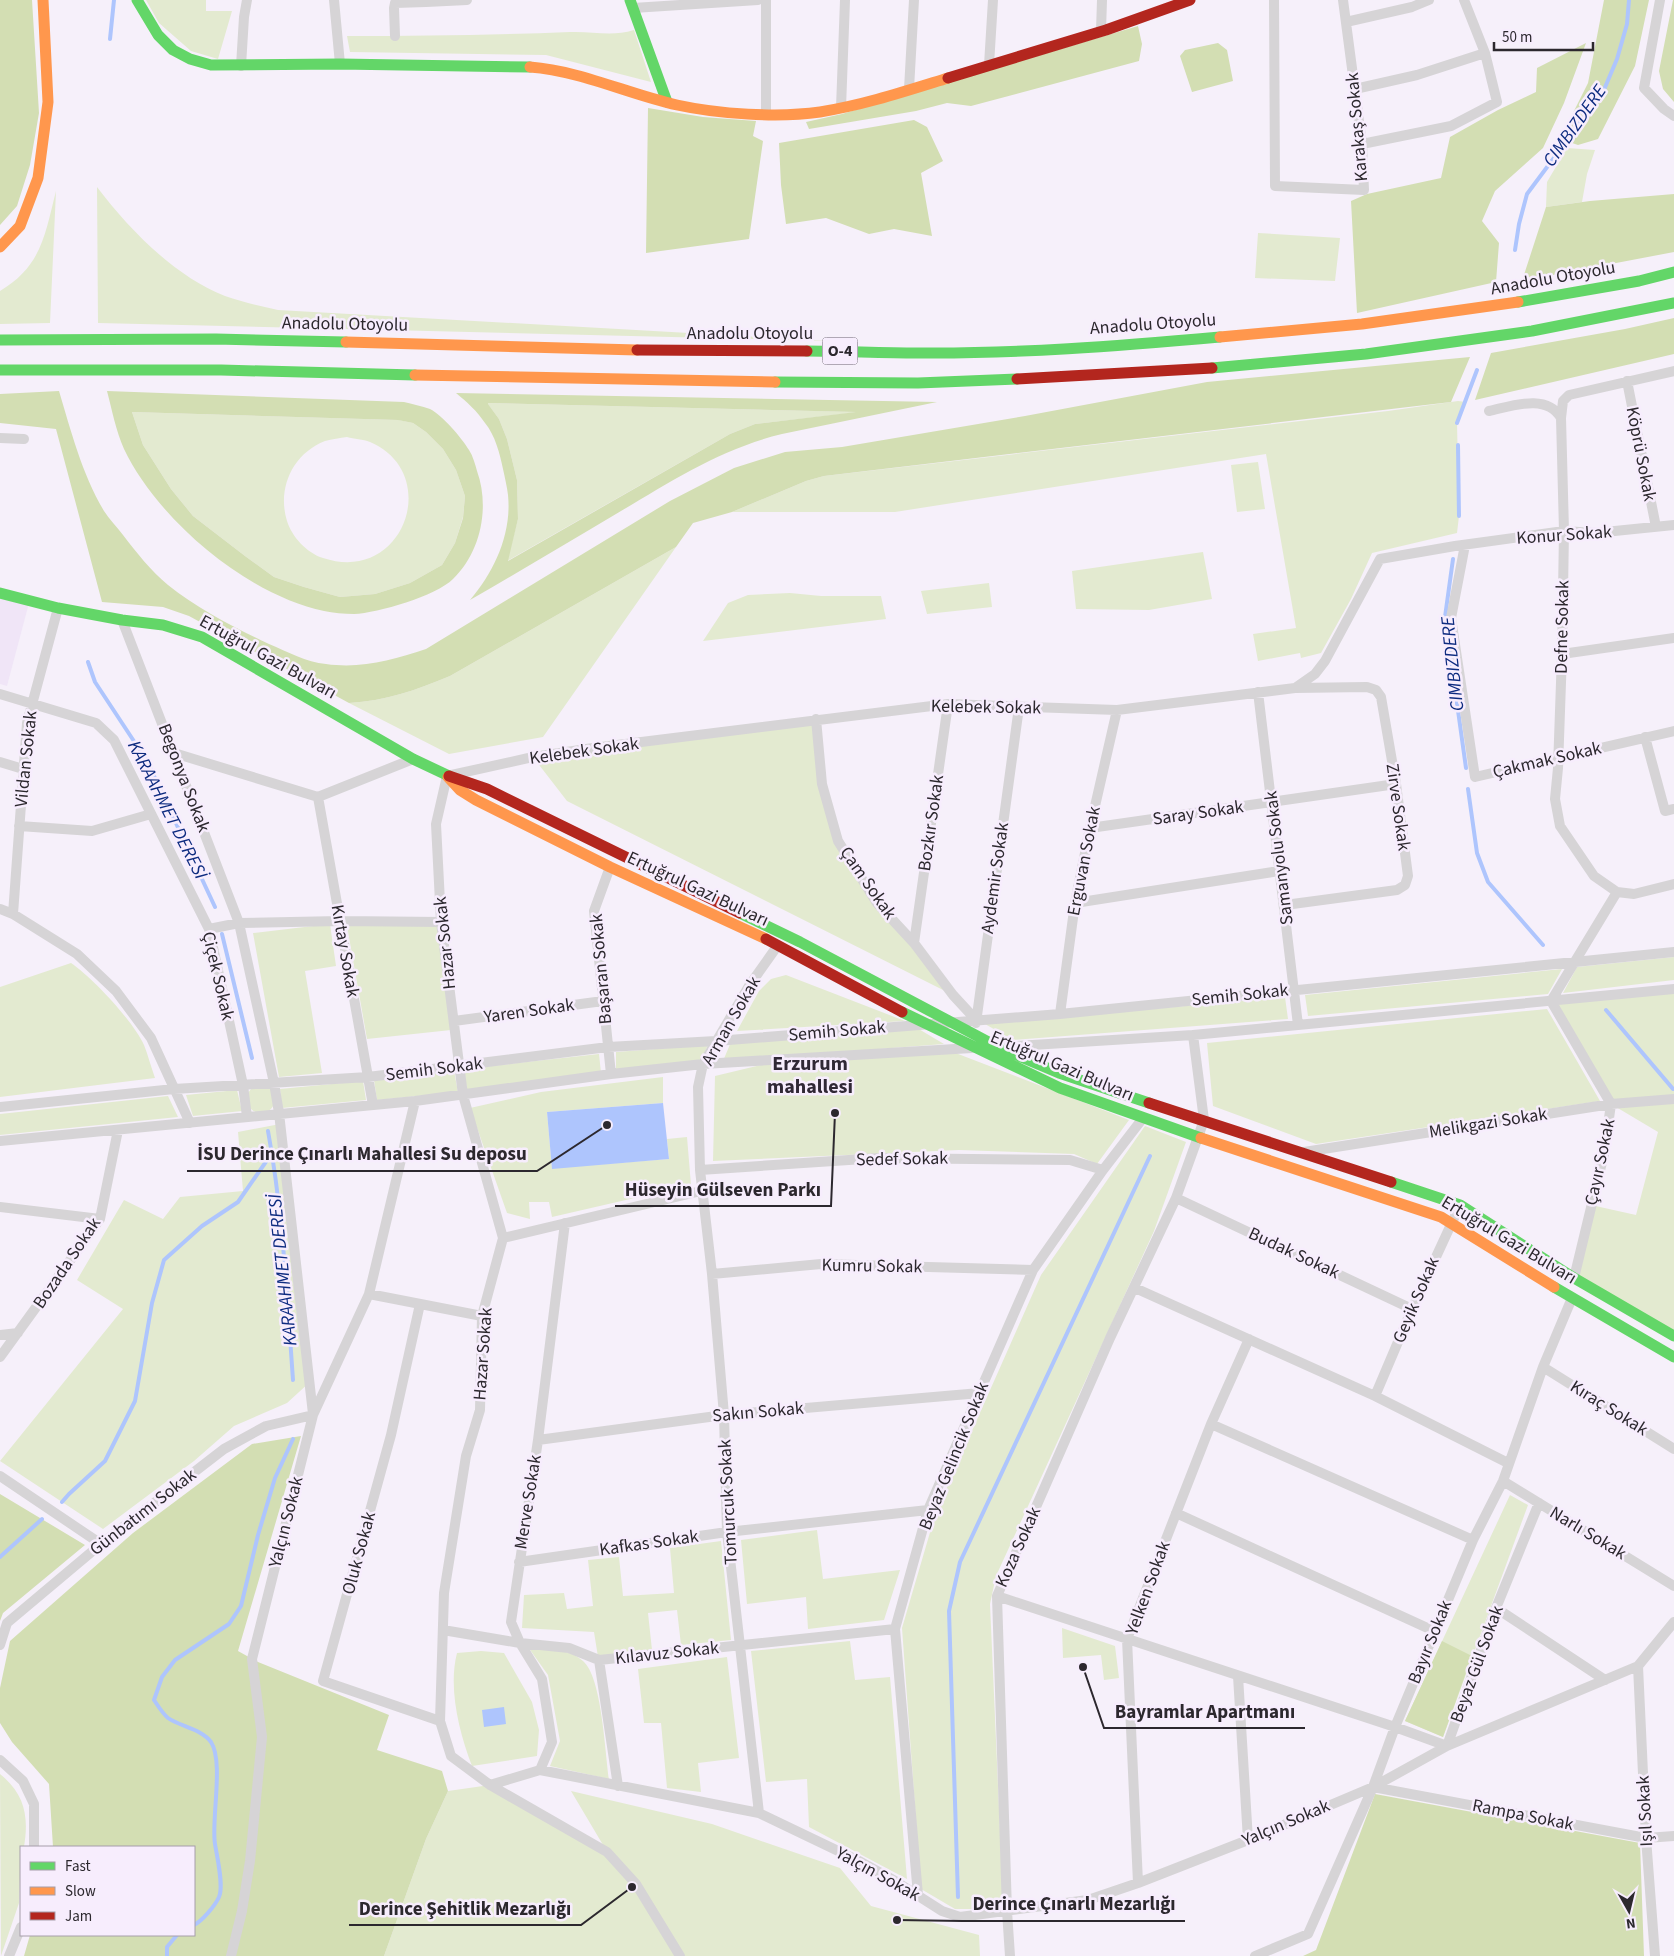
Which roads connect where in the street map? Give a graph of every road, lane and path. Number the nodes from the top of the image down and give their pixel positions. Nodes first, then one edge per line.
1 (43, 0) edge
2 (137, 0) edge
3 (247, 0) edge
4 (334, 0) edge
5 (467, 0) edge
6 (758, 0) edge
7 (766, 0) edge
8 (846, 0) edge
9 (914, 0) edge
10 (992, 0) edge
11 (1102, 0) edge
12 (1190, 0) edge
13 (1274, 0) edge
14 (1343, 0) edge
15 (1429, 0) edge
16 (1464, 0) edge
17 (1660, 0) edge
18 (426, 1) edge
19 (631, 4) edge
20 (1346, 22) junction
21 (1101, 31) junction
22 (395, 36) dead end
23 (1485, 53) junction
24 (340, 64) junction
25 (989, 65) junction
26 (241, 66) junction
27 (910, 89) junction
28 (1355, 89) junction
29 (667, 102) junction
30 (841, 108) junction
31 (766, 114) junction
32 (1674, 116) edge
33 (1362, 144) junction
34 (0, 247) edge
35 (1674, 272) edge
36 (1674, 303) edge
37 (0, 340) edge
38 (0, 370) edge
39 (1674, 371) edge
40 (1627, 381) junction
41 (1489, 411) dead end
42 (1561, 418) junction
43 (0, 438) edge
44 (24, 439) dead end
45 (1674, 525) edge
46 (1656, 527) junction
47 (1564, 531) junction
48 (1460, 545) junction
49 (0, 593) edge
50 (58, 608) junction
51 (122, 620) junction
52 (1674, 638) edge
53 (1562, 654) junction
54 (1295, 688) junction
55 (1258, 692) junction
56 (0, 694) edge
57 (32, 704) junction
58 (948, 704) junction
59 (1019, 707) junction
60 (1117, 710) junction
61 (816, 719) junction
62 (1674, 731) edge
63 (1645, 737) junction
64 (174, 753) junction
65 (1559, 757) junction
66 (414, 759) junction
67 (0, 762) edge
68 (23, 770) junction
69 (448, 776) junction
70 (1396, 784) junction
71 (318, 797) junction
72 (1272, 802) junction
73 (1674, 809) edge
74 (151, 814) junction
75 (20, 826) junction
76 (1090, 828) junction
77 (610, 867) junction
78 (1279, 872) junction
79 (1674, 884) edge
80 (1617, 892) junction
81 (1075, 903) junction
82 (1285, 905) junction
83 (0, 909) edge
84 (14, 914) junction
85 (340, 921) junction
86 (441, 922) junction
87 (239, 923) junction
88 (209, 929) junction
89 (914, 943) junction
90 (778, 945) junction
91 (1674, 952) edge
92 (1574, 963) junction
93 (1674, 989) edge
94 (1294, 990) junction
95 (603, 1001) junction
96 (1552, 1001) junction
97 (1060, 1014) junction
98 (976, 1020) junction
99 (454, 1021) junction
100 (950, 1022) junction
101 (923, 1024) junction
102 (1298, 1025) junction
103 (975, 1035) junction
104 (1193, 1035) junction
105 (716, 1041) junction
106 (608, 1047) junction
107 (998, 1047) junction
108 (974, 1048) junction
109 (703, 1064) junction
110 (459, 1066) junction
111 (611, 1074) junction
112 (368, 1077) junction
113 (274, 1083) junction
114 (259, 1084) junction
115 (243, 1085) junction
116 (174, 1089) junction
117 (463, 1095) junction
118 (276, 1096) junction
119 (1674, 1099) edge
120 (245, 1100) junction
121 (415, 1101) junction
122 (1611, 1104) junction
123 (373, 1105) junction
124 (0, 1107) edge
125 (279, 1113) junction
126 (263, 1115) junction
127 (247, 1117) junction
128 (1143, 1118) junction
129 (1204, 1120) junction
130 (190, 1123) junction
131 (118, 1130) junction
132 (1198, 1137) junction
133 (0, 1141) edge
134 (1302, 1152) junction
135 (700, 1170) junction
136 (1103, 1170) junction
137 (701, 1191) junction
138 (1176, 1198) junction
139 (1460, 1205) junction
140 (0, 1207) edge
141 (100, 1219) junction
142 (1450, 1222) junction
143 (565, 1223) junction
144 (503, 1238) junction
145 (1033, 1270) junction
146 (712, 1274) junction
147 (1574, 1278) junction
148 (1135, 1288) junction
149 (369, 1294) junction
150 (1572, 1298) junction
151 (420, 1304) junction
152 (1412, 1309) junction
153 (482, 1316) junction
154 (18, 1333) junction
155 (0, 1335) edge
156 (1674, 1336) edge
157 (1249, 1339) junction
158 (0, 1357) edge
159 (1674, 1357) edge
160 (1544, 1366) junction
161 (980, 1393) junction
162 (1375, 1396) junction
163 (313, 1415) junction
164 (724, 1415) junction
165 (1211, 1424) junction
166 (538, 1440) junction
167 (1674, 1449) edge
168 (1508, 1463) junction
169 (0, 1476) edge
170 (1503, 1481) junction
171 (1539, 1503) junction
172 (928, 1510) junction
173 (1176, 1513) junction
174 (727, 1532) junction
175 (1473, 1540) junction
176 (102, 1544) junction
177 (519, 1562) junction
178 (1674, 1586) edge
179 (997, 1596) junction
180 (1496, 1608) junction
181 (1674, 1622) edge
182 (895, 1629) junction
183 (443, 1630) junction
184 (1434, 1631) junction
185 (1127, 1639) junction
186 (520, 1643) junction
187 (0, 1646) edge
188 (740, 1646) junction
189 (599, 1660) junction
190 (1638, 1666) junction
191 (1238, 1676) junction
192 (1605, 1680) junction
193 (440, 1721) junction
194 (1395, 1727) junction
195 (1447, 1746) junction
196 (0, 1760) edge
197 (540, 1770) junction
198 (490, 1785) junction
199 (618, 1786) junction
200 (1373, 1787) junction
201 (759, 1813) junction
202 (1674, 1836) edge
203 (1646, 1838) junction
204 (1248, 1840) junction
205 (34, 1846) edge
206 (1138, 1883) junction
207 (918, 1895) junction
208 (1007, 1911) junction
209 (20, 1929) edge
210 (9, 1956) edge
211 (231, 1956) edge
212 (680, 1956) edge
213 (1010, 1956) edge
214 (1255, 1956) edge
215 (1655, 1956) edge

1 - 34 main road
2 - 26 main road
3 - 26 street
4 - 24 street
5 - 18 street
6 - 19 street
7 - 31 street
8 - 30 street
9 - 27 street
10 - 25 street
11 - 21 street
12 - 21 main road
13 - 33 street, Karakaş Sokak
14 - 20 street, Karakaş Sokak
15 - 20 street
16 - 23 street
17 - 32 street
18 - 22 street
19 - 29 main road
20 - 28 street, Karakaş Sokak
21 - 25 main road
23 - 28 street
23 - 33 street
24 - 26 main road
24 - 29 main road
25 - 27 main road
27 - 30 main road
28 - 33 street, Karakaş Sokak
29 - 31 main road
30 - 31 main road
35 - 37 main road, Anadolu Otoyolu / O-4
36 - 38 main road, O-4
39 - 40 street, Köprü Sokak
40 - 42 street, Köprü Sokak
40 - 46 street, Köprü Sokak
41 - 42 street
42 - 47 street, Defne Sokak
43 - 44 street
45 - 46 street, Konur Sokak
46 - 47 street, Konur Sokak
47 - 48 street, Konur Sokak
47 - 53 street, Defne Sokak
48 - 54 street, Kelebek Sokak
48 - 65 street, Çakmak Sokak
49 - 50 main road, Ertuğrul Gazi Bulvarı
50 - 51 main road, Ertuğrul Gazi Bulvarı
50 - 57 street, Vildan Sokak
51 - 64 street, Begonya Sokak
51 - 66 main road, Ertuğrul Gazi Bulvarı
52 - 53 street
53 - 65 street, Defne Sokak
54 - 55 street, Kelebek Sokak
54 - 70 street, Zirve Sokak
55 - 60 street, Kelebek Sokak
55 - 72 street, Samanyolu Sokak
56 - 57 street, Çiçek Sokak
57 - 68 street, Vildan Sokak
57 - 74 street, Çiçek Sokak
58 - 59 street, Kelebek Sokak
58 - 61 street, Kelebek Sokak
58 - 89 street, Bozkır Sokak
59 - 60 street, Kelebek Sokak
59 - 98 street, Aydemir Sokak
60 - 76 street, Erguvan Sokak
61 - 69 street, Kelebek Sokak
61 - 89 street, Çam Sokak
62 - 63 street, Çakmak Sokak
63 - 65 street, Çakmak Sokak
63 - 73 street
64 - 71 street
64 - 87 street, Begonya Sokak
65 - 80 street, Defne Sokak
66 - 69 main road, Ertuğrul Gazi Bulvarı
66 - 71 street
67 - 68 street
68 - 75 street, Vildan Sokak
69 - 77 main road, Ertuğrul Gazi Bulvarı
69 - 86 street, Hazar Sokak
69 - 100 main road, Ertuğrul Gazi Bulvarı
70 - 72 street, Saray Sokak
70 - 82 street, Zirve Sokak
71 - 85 street, Kırtay Sokak
72 - 76 street, Saray Sokak
72 - 78 street, Samanyolu Sokak
74 - 75 street
74 - 88 street, Çiçek Sokak
75 - 84 street, Vildan Sokak
76 - 81 street, Erguvan Sokak
77 - 90 main road, Ertuğrul Gazi Bulvarı
77 - 95 street, Başaran Sokak
78 - 81 street
78 - 82 street, Samanyolu Sokak
79 - 80 street
80 - 92 street
81 - 97 street, Erguvan Sokak
82 - 94 street, Samanyolu Sokak
83 - 84 street
84 - 116 street
85 - 86 street
85 - 87 street
85 - 112 street, Kırtay Sokak
86 - 99 street, Hazar Sokak
87 - 88 street
87 - 113 street, Begonya Sokak
88 - 115 street, Çiçek Sokak
89 - 98 street, Çam Sokak
90 - 101 main road, Ertuğrul Gazi Bulvarı
90 - 105 street, Arman Sokak
91 - 92 street, Semih Sokak
92 - 94 street, Semih Sokak
92 - 96 street
93 - 96 street, Semih Sokak
94 - 97 street, Semih Sokak
94 - 102 street, Samanyolu Sokak
95 - 99 street, Yaren Sokak
95 - 106 street, Başaran Sokak
96 - 102 street, Semih Sokak
96 - 122 street, Çayır Sokak
97 - 98 street, Semih Sokak
98 - 100 street, Semih Sokak
98 - 103 street, Aydemir Sokak
99 - 110 street, Hazar Sokak
100 - 101 street, Semih Sokak
100 - 103 main road, Ertuğrul Gazi Bulvarı
101 - 105 street, Semih Sokak
101 - 108 main road, Ertuğrul Gazi Bulvarı
102 - 104 street, Semih Sokak
103 - 107 main road, Ertuğrul Gazi Bulvarı
103 - 108 street, Aydemir Sokak
104 - 107 street, Semih Sokak
104 - 129 street
105 - 106 street, Semih Sokak
105 - 109 street, Arman Sokak
106 - 110 street, Semih Sokak
106 - 111 street, Başaran Sokak
107 - 108 street, Semih Sokak
107 - 129 main road, Ertuğrul Gazi Bulvarı
108 - 109 street, Semih Sokak
108 - 128 main road, Ertuğrul Gazi Bulvarı
109 - 111 street, Semih Sokak
109 - 135 street, Arman Sokak
110 - 112 street, Semih Sokak
110 - 117 street, Hazar Sokak
111 - 117 street, Semih Sokak
112 - 113 street, Semih Sokak
112 - 123 street, Kırtay Sokak
113 - 114 street, Semih Sokak
113 - 118 street, Begonya Sokak
114 - 115 street, Semih Sokak
114 - 118 street
114 - 120 street
115 - 116 street, Semih Sokak
115 - 120 street, Çiçek Sokak
116 - 124 street, Semih Sokak
116 - 130 street
117 - 121 street, Semih Sokak
117 - 144 street, Hazar Sokak
118 - 125 street, Begonya Sokak
118 - 126 street
119 - 122 street, Melikgazi Sokak
120 - 126 street
120 - 127 street, Çiçek Sokak
121 - 123 street, Semih Sokak
121 - 149 street, Yalçın Sokak
122 - 134 street, Melikgazi Sokak
122 - 147 street, Çayır Sokak
123 - 125 street, Semih Sokak
125 - 126 street, Semih Sokak
125 - 163 street
126 - 127 street, Semih Sokak
127 - 130 street, Semih Sokak
128 - 132 main road, Ertuğrul Gazi Bulvarı
128 - 136 street, Beyaz Gelincik Sokak
129 - 132 street, Koza Sokak
129 - 134 main road, Ertuğrul Gazi Bulvarı
130 - 131 street, Semih Sokak
131 - 133 street, Semih Sokak
131 - 141 street, Bozada Sokak
132 - 138 street, Koza Sokak
132 - 142 main road, Ertuğrul Gazi Bulvarı
134 - 139 main road, Ertuğrul Gazi Bulvarı
135 - 136 street, Sedef Sokak
135 - 137 street, Arman Sokak
136 - 145 street, Beyaz Gelincik Sokak
137 - 143 street
137 - 146 street, Tomurcuk Sokak
138 - 148 street, Koza Sokak
138 - 152 street, Budak Sokak
139 - 142 street, Geyik Sokak
139 - 147 main road, Ertuğrul Gazi Bulvarı
140 - 141 street
141 - 154 street, Bozada Sokak
142 - 150 main road, Ertuğrul Gazi Bulvarı
142 - 152 street, Geyik Sokak
143 - 144 street
143 - 166 street, Merve Sokak
144 - 153 street, Hazar Sokak
145 - 146 street, Kumru Sokak
145 - 161 street, Beyaz Gelincik Sokak
146 - 164 street, Tomurcuk Sokak
147 - 156 main road, Ertuğrul Gazi Bulvarı
148 - 157 street
148 - 179 street, Koza Sokak
149 - 151 street
149 - 163 street, Yalçın Sokak
150 - 159 main road, Ertuğrul Gazi Bulvarı
150 - 160 street, Bayır Sokak
151 - 153 street
151 - 193 street, Oluk Sokak
152 - 162 street, Geyik Sokak
153 - 183 street, Hazar Sokak
154 - 155 street
154 - 158 street, Bozada Sokak
157 - 162 street
157 - 165 street, Yelken Sokak
160 - 167 street, Kıraç Sokak
160 - 168 street, Bayır Sokak
161 - 164 street, Sakın Sokak
161 - 172 street, Beyaz Gelincik Sokak
162 - 168 street
163 - 176 street, Günbatımı Sokak
163 - 211 street, Yalçın Sokak
164 - 166 street, Sakın Sokak
164 - 174 street, Tomurcuk Sokak
165 - 173 street, Yelken Sokak
165 - 175 street
166 - 177 street, Merve Sokak
168 - 170 street, Bayır Sokak
169 - 176 street
170 - 171 street, Narlı Sokak
170 - 175 street, Bayır Sokak
171 - 178 street, Narlı Sokak
171 - 180 street, Beyaz Gül Sokak
172 - 174 street, Kafkas Sokak
172 - 182 street, Beyaz Gelincik Sokak
173 - 184 street
173 - 185 street, Yelken Sokak
174 - 177 street, Kafkas Sokak
174 - 188 street, Tomurcuk Sokak
175 - 184 street, Bayır Sokak
176 - 187 street, Günbatımı Sokak
177 - 186 street, Merve Sokak
179 - 185 street
179 - 208 street, Koza Sokak
180 - 192 street
180 - 195 street, Beyaz Gül Sokak
181 - 190 street
182 - 188 street, Kılavuz Sokak
182 - 207 street, Beyaz Gelincik Sokak
183 - 186 street, Kılavuz Sokak
183 - 193 street, Hazar Sokak
184 - 194 street, Bayır Sokak
185 - 191 street
185 - 206 street, Yelken Sokak
186 - 189 street, Kılavuz Sokak
186 - 197 street, Merve Sokak
188 - 189 street, Kılavuz Sokak
188 - 201 street, Tomurcuk Sokak
189 - 199 street
190 - 192 street
190 - 203 street, Işıl Sokak
191 - 194 street
191 - 204 street
192 - 195 street
193 - 198 street, Hazar Sokak
194 - 195 street
194 - 200 street, Bayır Sokak
195 - 200 street, Beyaz Gül Sokak
196 - 205 street
197 - 198 street, Yalçın Sokak
197 - 199 street, Yalçın Sokak
198 - 212 street
199 - 201 street, Yalçın Sokak
200 - 203 street, Rampa Sokak
200 - 204 street, Yalçın Sokak
200 - 214 street, Bayır Sokak
201 - 207 street, Yalçın Sokak
202 - 203 street, Rampa Sokak
203 - 215 street, Işıl Sokak
204 - 206 street, Yalçın Sokak
206 - 208 street, Yalçın Sokak
207 - 208 street, Yalçın Sokak
208 - 213 street, Koza Sokak
209 - 210 street

